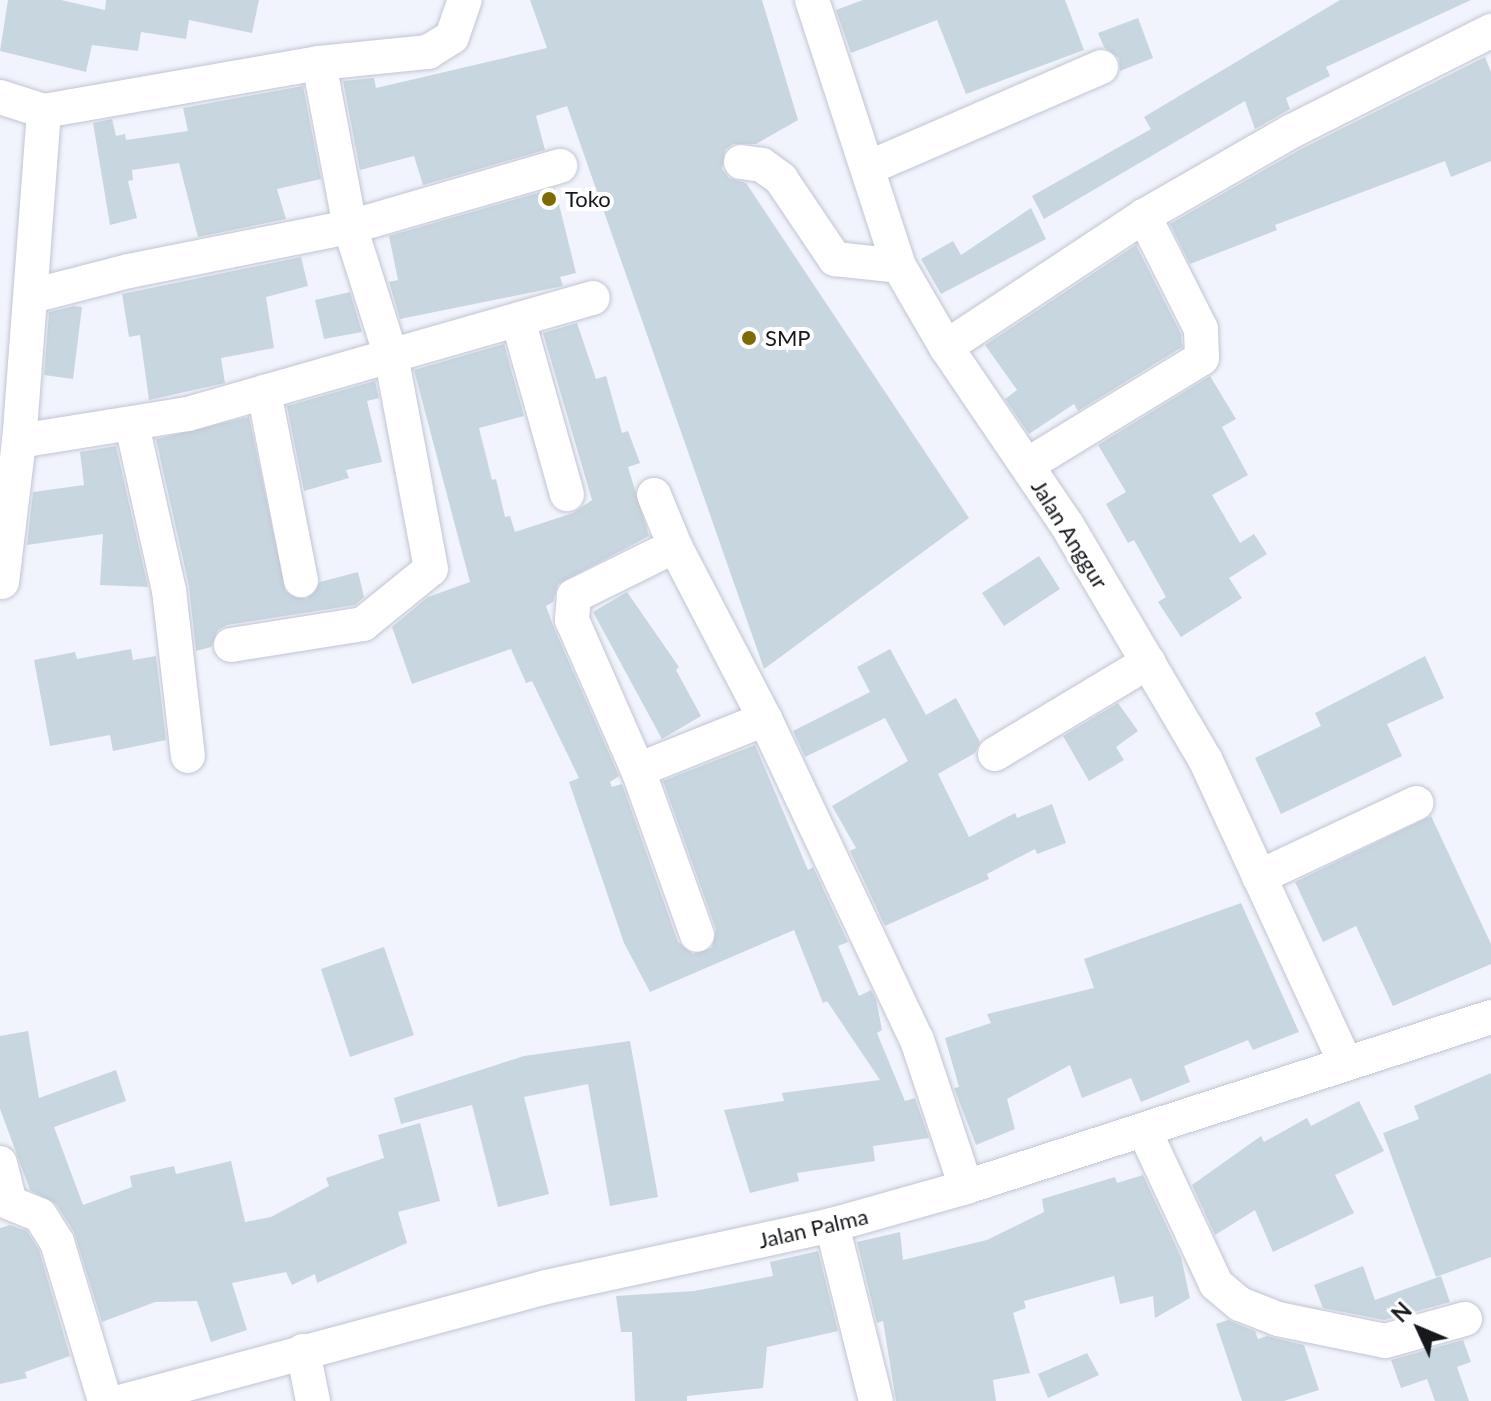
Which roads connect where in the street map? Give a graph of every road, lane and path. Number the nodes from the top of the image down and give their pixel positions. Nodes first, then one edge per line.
1 (465, 0) edge
2 (812, 0) edge
3 (1491, 31) edge
4 (319, 63) junction
5 (1101, 67) dead end
6 (0, 97) edge
7 (44, 111) junction
8 (741, 162) dead end
9 (560, 166) dead end
10 (868, 168) junction
11 (1144, 216) junction
12 (350, 227) junction
13 (899, 266) junction
14 (32, 296) junction
15 (593, 298) dead end
16 (518, 320) junction
17 (946, 347) junction
18 (391, 356) junction
19 (264, 392) junction
20 (132, 425) junction
21 (19, 441) junction
22 (1027, 465) junction
23 (567, 494) dead end
24 (654, 495) dead end
25 (675, 546) junction
26 (301, 580) dead end
27 (2, 582) edge
28 (231, 645) dead end
29 (1148, 662) junction
30 (765, 719) junction
31 (995, 754) dead end
32 (188, 756) dead end
33 (638, 770) junction
34 (1416, 803) dead end
35 (1259, 877) junction
36 (697, 935) dead end
37 (1491, 1017) edge
38 (1346, 1064) junction
39 (1144, 1130) junction
40 (0, 1163) edge
41 (966, 1187) junction
42 (832, 1225) junction
43 (1465, 1319) dead end
44 (303, 1351) junction
45 (218, 1388) edge
46 (105, 1401) edge
47 (124, 1401) edge
48 (313, 1401) edge
49 (876, 1401) edge

1 - 4 street
2 - 10 street, Jalan Anggur
3 - 11 street
4 - 7 street
4 - 12 street
5 - 10 street
6 - 7 street
7 - 14 street
8 - 13 street
9 - 12 street
10 - 13 street, Jalan Anggur
11 - 17 street
11 - 22 street
12 - 14 street
12 - 18 street
13 - 17 street, Jalan Anggur
14 - 21 street
15 - 16 street
16 - 18 street
16 - 23 street
17 - 22 street, Jalan Anggur
18 - 19 street
18 - 28 street
19 - 20 street
19 - 26 street
20 - 21 street
20 - 32 street
21 - 27 street
22 - 29 street, Jalan Anggur
24 - 25 street
25 - 30 street
25 - 33 street
29 - 31 street
29 - 35 street, Jalan Anggur
30 - 33 street
30 - 41 street
33 - 36 street
34 - 35 street
35 - 38 street, Jalan Anggur
37 - 38 street, Jalan Palma
38 - 39 street, Jalan Palma
39 - 41 street, Jalan Palma
39 - 43 street
40 - 46 street
41 - 42 street, Jalan Palma
42 - 44 street, Jalan Palma
42 - 49 street
44 - 45 street, Jalan Palma
44 - 48 street
45 - 47 street, Jalan Palma

